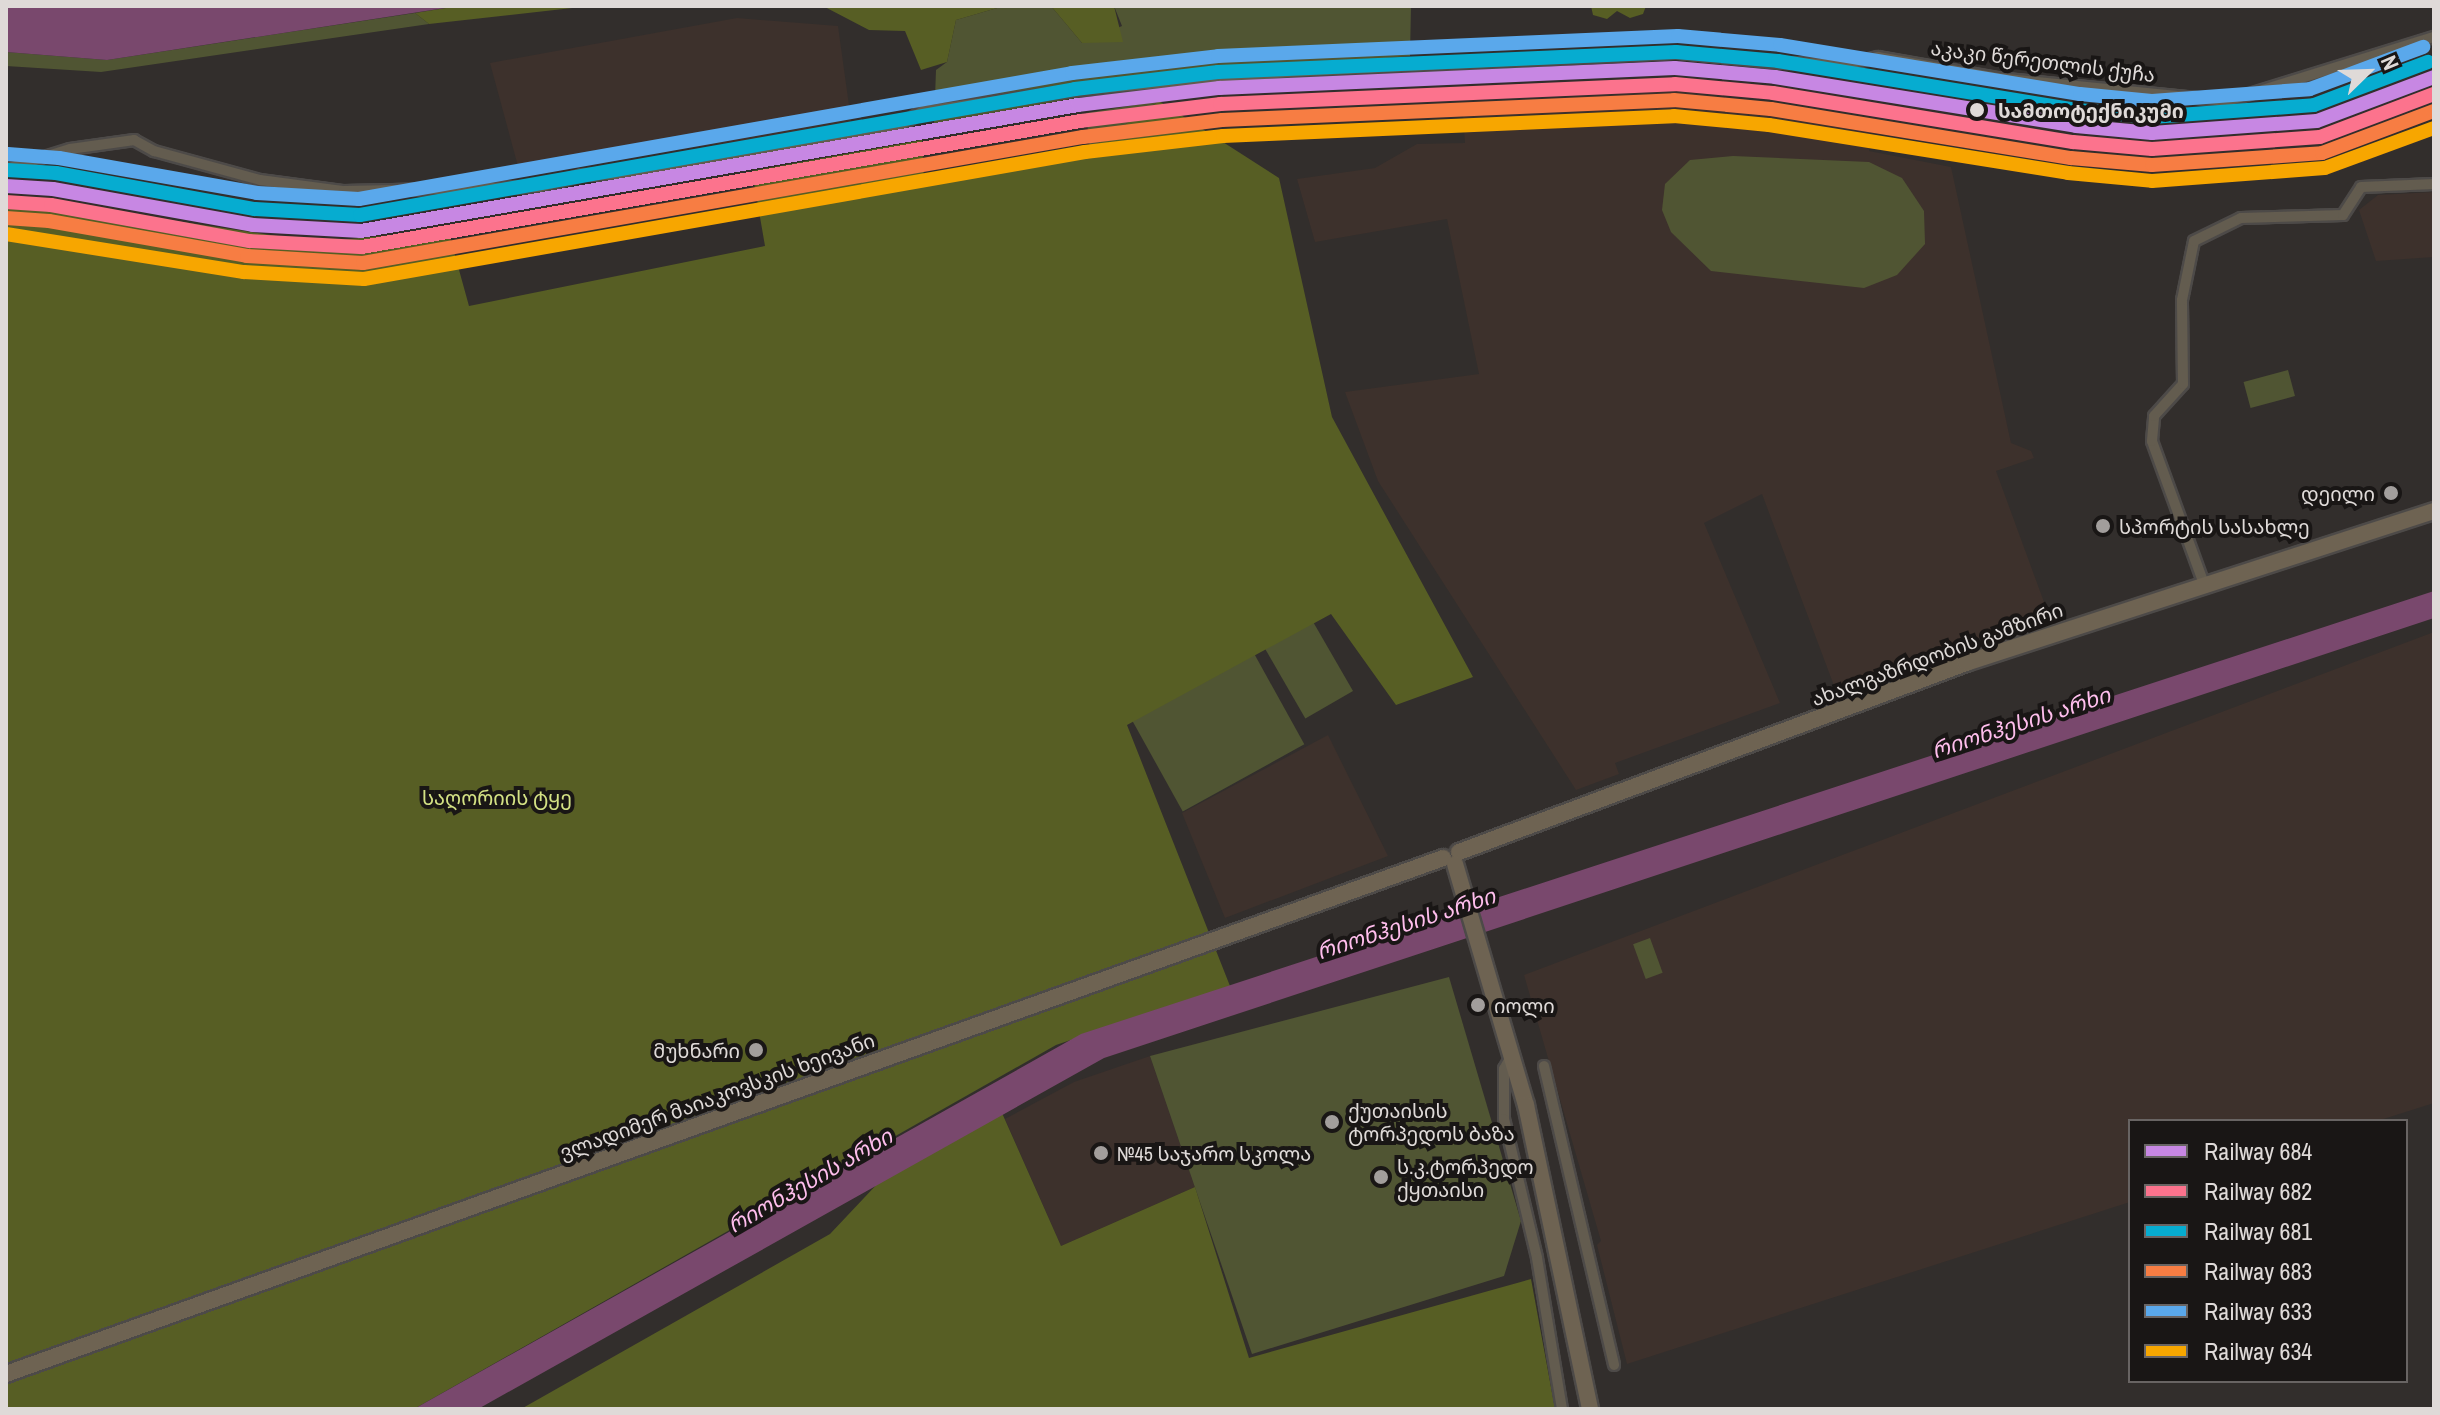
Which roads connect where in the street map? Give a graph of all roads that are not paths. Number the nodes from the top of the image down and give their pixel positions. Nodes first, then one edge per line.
1 (2434, 37) edge
2 (6, 169) edge
3 (2434, 184) edge
4 (2434, 511) edge
5 (2204, 584) junction
6 (1452, 858) junction
7 (1512, 1055) junction
8 (1544, 1066) dead end
9 (1614, 1365) dead end
10 (6, 1374) edge
11 (1562, 1409) edge
12 (1590, 1409) edge

1 - 2 street, აკაკი წერეთლის ქუჩა
3 - 5 street
4 - 5 main road, ახალგაზრდობის გამზირი
5 - 6 main road, ახალგაზრდობის გამზირი
6 - 7 main road
6 - 10 main road, ვლადიმერ მაიაკოვსკის ხეივანი
7 - 11 street
7 - 12 main road
8 - 9 street

